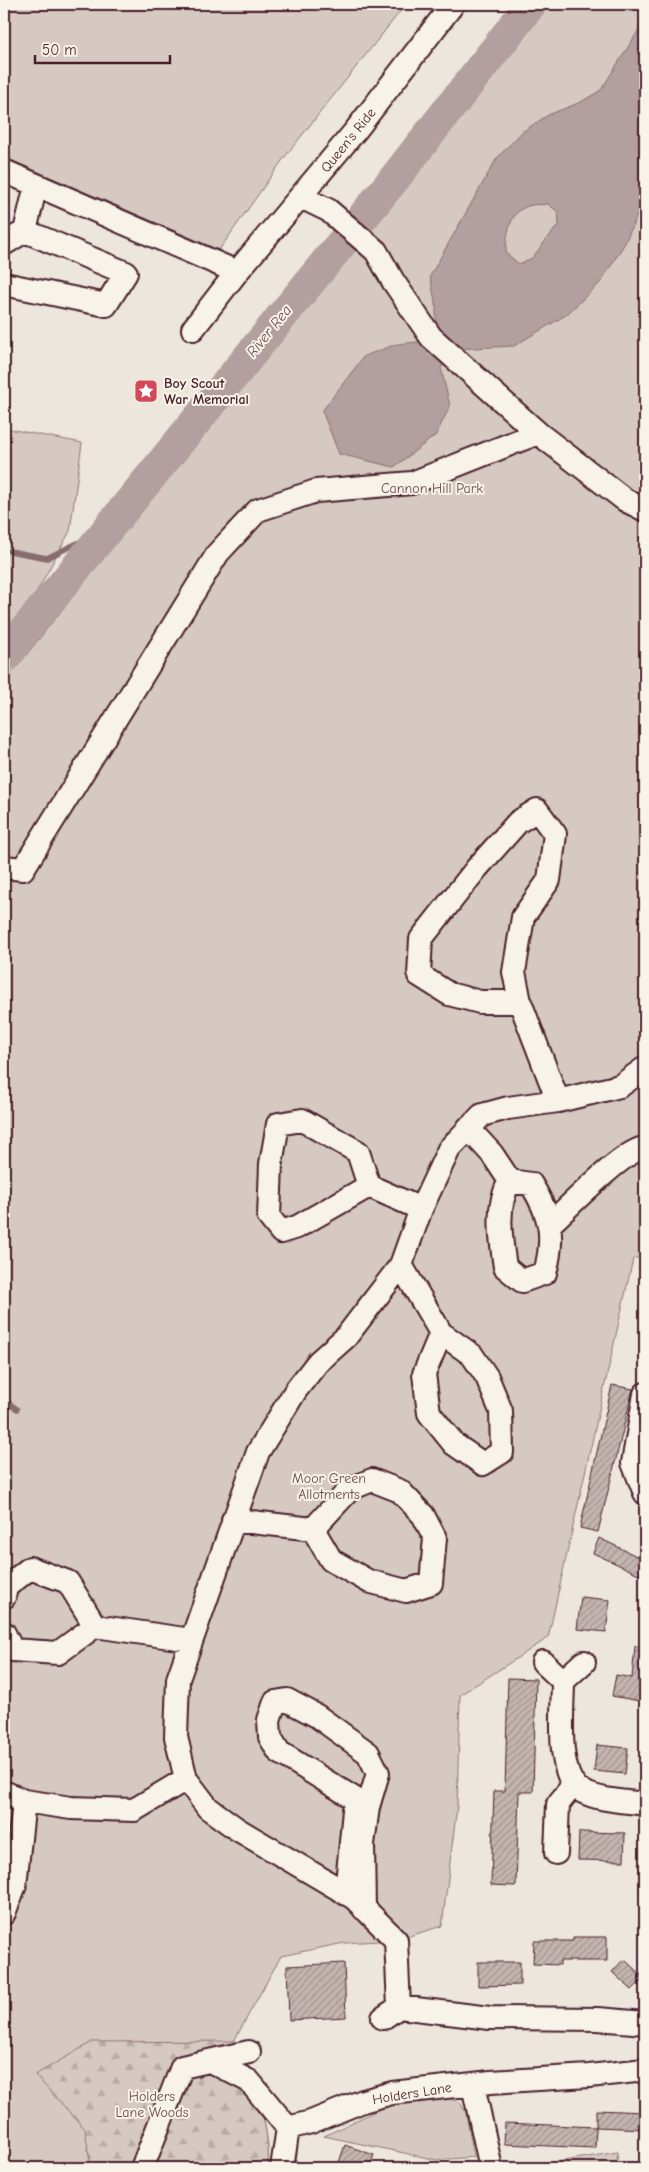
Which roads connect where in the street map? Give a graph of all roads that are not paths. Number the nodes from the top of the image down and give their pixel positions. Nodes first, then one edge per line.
1 (453, 4) edge
2 (4, 171) edge
3 (36, 185) junction
4 (301, 197) junction
5 (25, 231) junction
6 (4, 244) edge
7 (237, 272) junction
8 (4, 284) edge
9 (193, 329) dead end
10 (538, 433) junction
11 (645, 510) edge
12 (4, 867) edge
13 (520, 1002) junction
14 (645, 1068) edge
15 (558, 1101) junction
16 (468, 1128) junction
17 (645, 1148) edge
18 (510, 1181) junction
19 (369, 1186) junction
20 (421, 1209) junction
21 (550, 1224) junction
22 (401, 1266) junction
23 (441, 1333) junction
24 (645, 1401) edge
25 (645, 1493) edge
26 (233, 1520) junction
27 (313, 1529) junction
28 (4, 1597) edge
29 (95, 1626) junction
30 (4, 1634) edge
31 (191, 1640) junction
32 (543, 1662) dead end
33 (584, 1662) dead end
34 (563, 1681) junction
35 (186, 1779) junction
36 (574, 1784) junction
37 (14, 1796) edge
38 (645, 1804) edge
39 (368, 1808) junction
40 (556, 1853) dead end
41 (346, 1894) junction
42 (364, 1909) junction
43 (4, 1913) edge
44 (645, 2023) edge
45 (249, 2052) dead end
46 (210, 2061) junction
47 (645, 2070) edge
48 (473, 2085) junction
49 (288, 2128) junction
50 (142, 2168) edge
51 (282, 2168) edge
52 (491, 2168) edge

1 - 4 street, Queen's Ride
2 - 3 street
3 - 5 street
3 - 7 street
4 - 7 street, Queen's Ride
4 - 10 street
5 - 6 street
5 - 8 street
7 - 9 street, Queen's Ride
10 - 11 street
10 - 12 street
13 - 13 street
13 - 15 street
14 - 15 street
15 - 16 street
16 - 18 street
16 - 20 street
17 - 21 street
18 - 21 street
18 - 21 street
19 - 19 street
19 - 20 street
20 - 22 street
22 - 23 street
22 - 26 street
23 - 23 street
24 - 25 street
26 - 27 street
26 - 31 street
27 - 27 street
28 - 29 street
29 - 30 street
29 - 31 street
31 - 35 street
32 - 34 street
33 - 34 street
34 - 36 street
35 - 37 street
35 - 41 street
36 - 38 street
36 - 40 street
37 - 43 street
39 - 39 street
39 - 41 street
39 - 42 street
41 - 42 street
42 - 44 street
45 - 46 street
46 - 49 street
46 - 50 street
47 - 48 street, Holders Lane
48 - 49 street, Holders Lane
48 - 52 street
49 - 51 street

